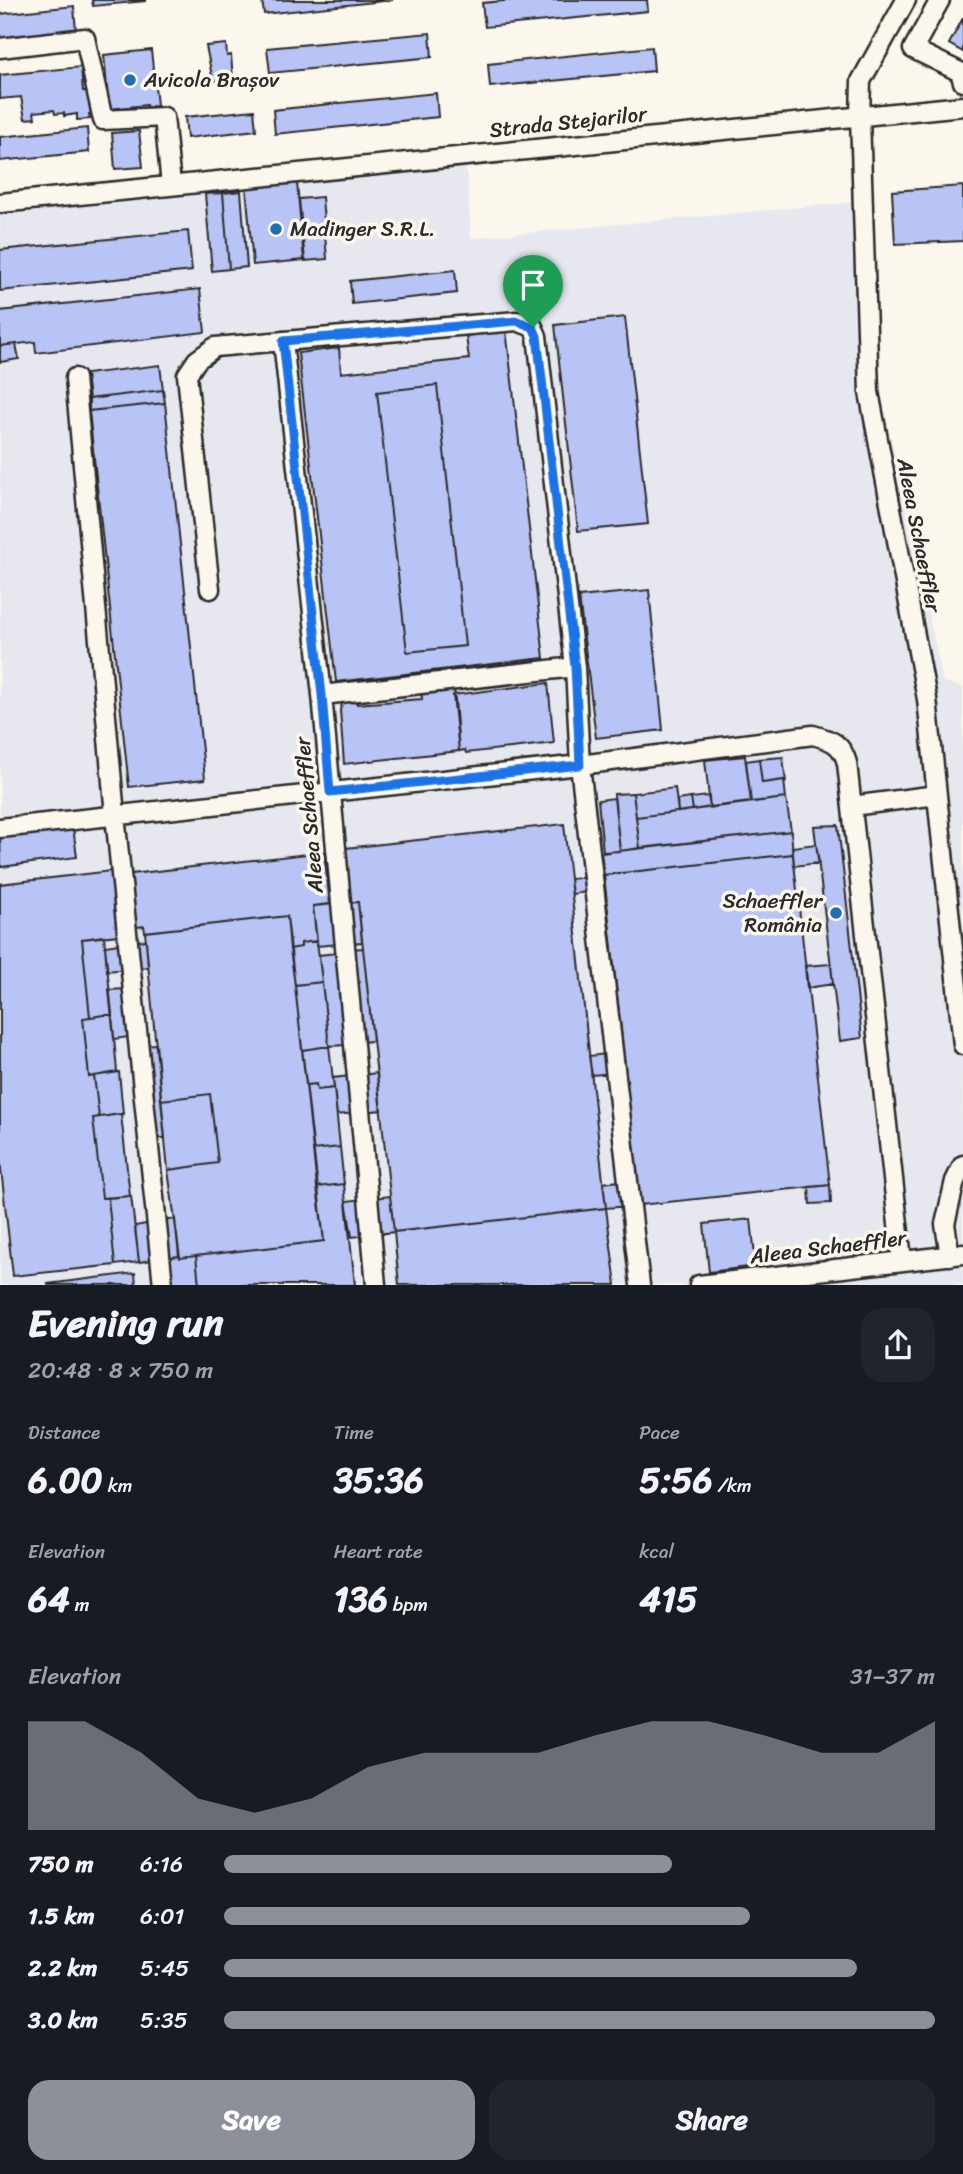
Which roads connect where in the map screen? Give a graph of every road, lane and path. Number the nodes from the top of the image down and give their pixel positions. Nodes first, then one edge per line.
1 (906, 0) edge
2 (940, 0) edge
3 (0, 48) edge
4 (963, 82) edge
5 (963, 88) edge
6 (963, 106) edge
7 (938, 109) junction
8 (860, 117) junction
9 (172, 185) junction
10 (0, 203) edge
11 (283, 341) junction
12 (75, 379) dead end
13 (210, 589) dead end
14 (575, 667) junction
15 (322, 695) junction
16 (580, 765) junction
17 (330, 792) junction
18 (937, 795) junction
19 (852, 806) junction
20 (115, 814) junction
21 (0, 828) edge
22 (963, 1045) edge
23 (963, 1165) edge
24 (956, 1255) edge
25 (901, 1261) junction
26 (163, 1285) edge
27 (376, 1285) edge
28 (640, 1285) edge
29 (699, 1285) edge

1 - 8 street
2 - 4 street
3 - 9 street
5 - 7 street
6 - 7 street, Strada Stejarilor
7 - 8 street, Strada Stejarilor
8 - 9 street, Strada Stejarilor
8 - 18 street, Aleea Schaeffler
9 - 10 street, Strada Stejarilor
11 - 13 street
11 - 14 street
11 - 15 street, Aleea Schaeffler
12 - 20 street
14 - 15 street
14 - 16 street
15 - 17 street, Aleea Schaeffler
16 - 17 street
16 - 19 street
16 - 28 street
17 - 20 street
17 - 27 street, Aleea Schaeffler
18 - 19 street
18 - 22 street, Aleea Schaeffler
19 - 25 street
20 - 21 street
20 - 26 street
23 - 24 street
24 - 25 street, Aleea Schaeffler
25 - 29 street, Aleea Schaeffler

